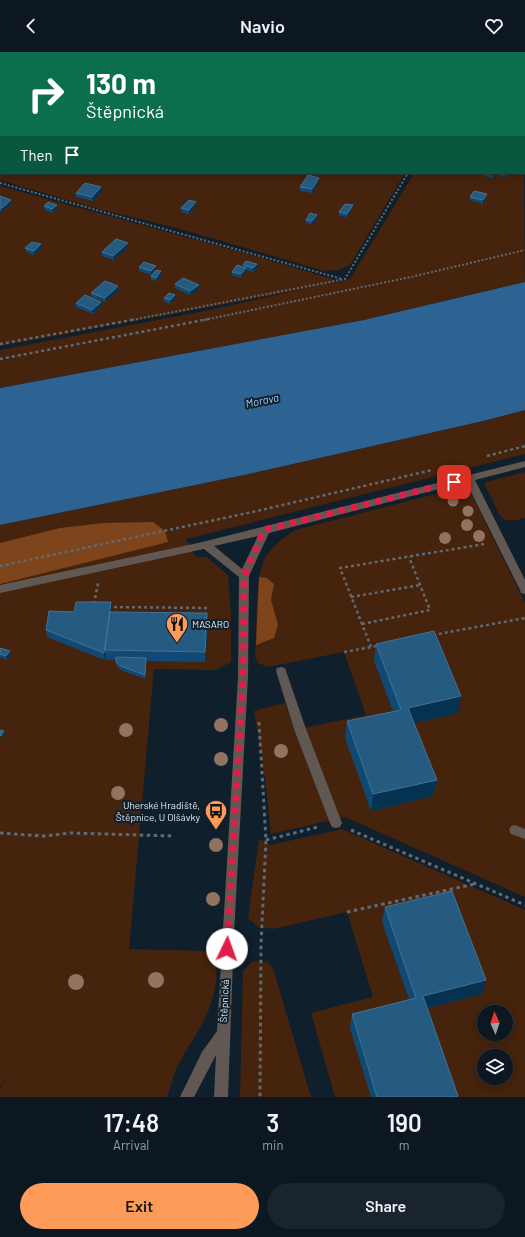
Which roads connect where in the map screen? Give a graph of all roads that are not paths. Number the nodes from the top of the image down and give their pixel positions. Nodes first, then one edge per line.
1 (525, 464) edge
2 (469, 478) junction
3 (264, 530) junction
4 (206, 545) junction
5 (244, 576) junction
6 (0, 590) edge
7 (525, 590) edge
8 (280, 672) dead end
9 (336, 823) road end
10 (223, 1034) junction
11 (187, 1097) edge
12 (221, 1097) edge

1 - 2 street
2 - 3 street
2 - 7 street
3 - 4 street
3 - 5 street, Štěpnická
4 - 5 street
4 - 6 street
5 - 10 street, Štěpnická
8 - 9 street
10 - 11 street
10 - 12 street, Štěpnická

